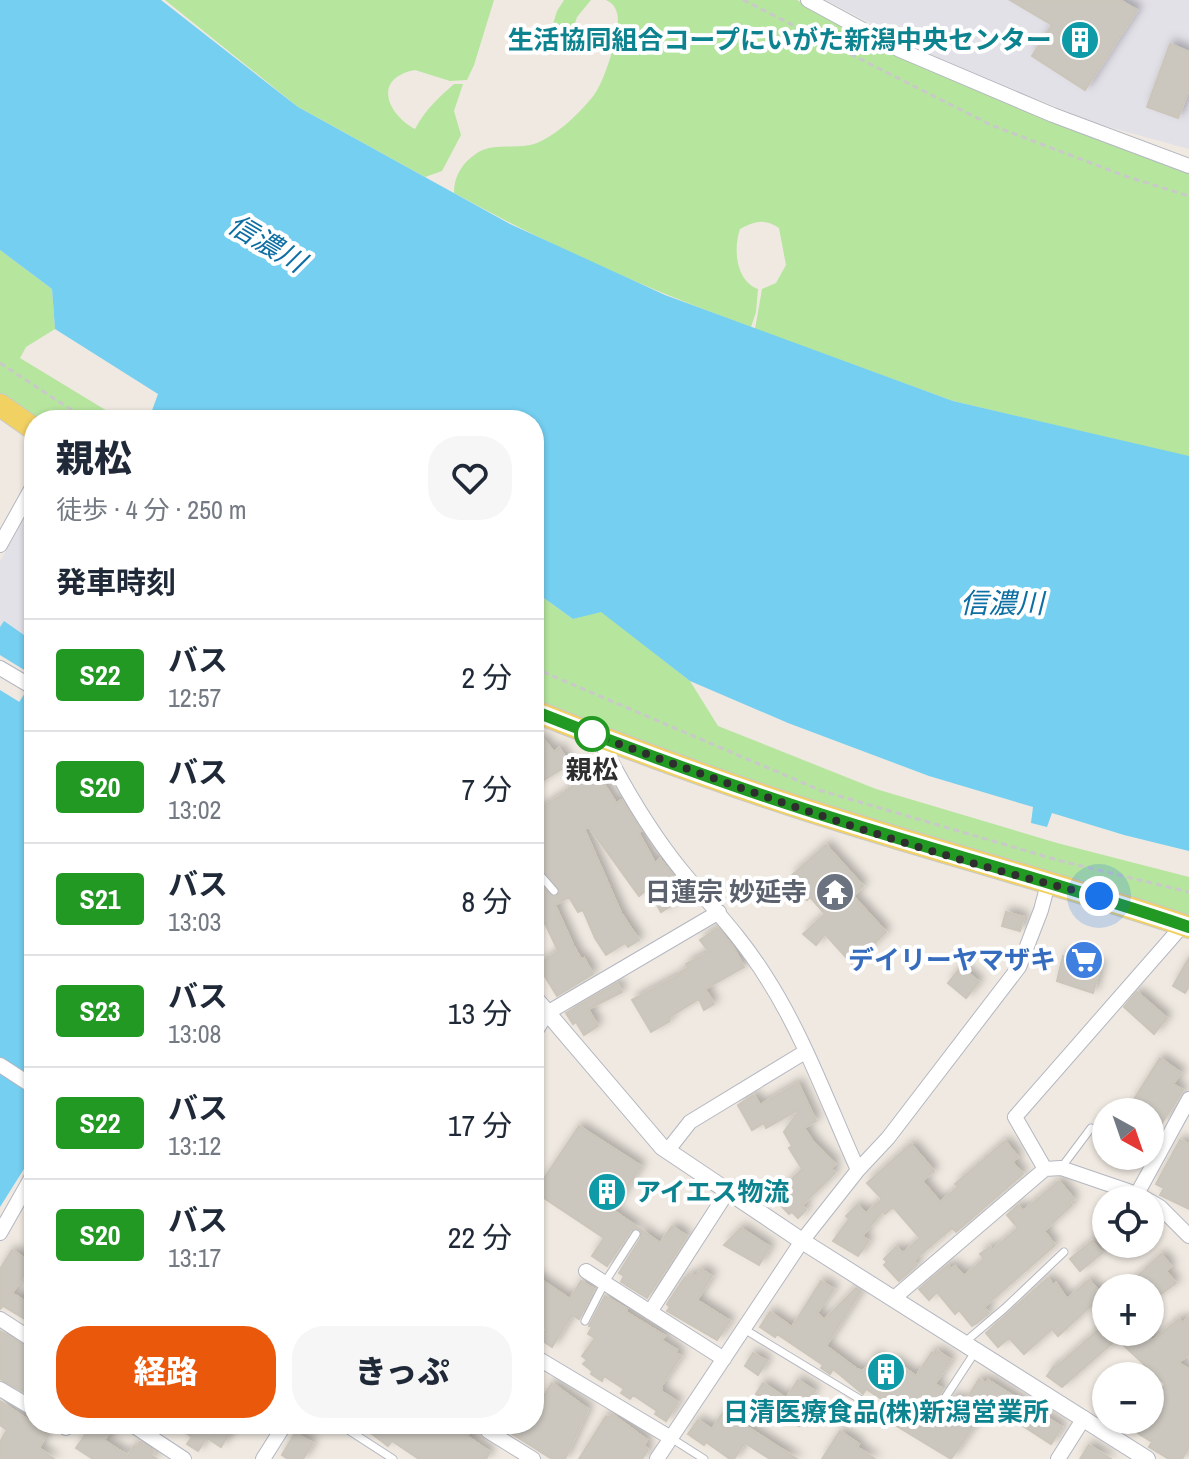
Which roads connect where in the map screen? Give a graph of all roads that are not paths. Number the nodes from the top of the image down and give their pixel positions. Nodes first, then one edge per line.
1 (808, 0) edge
2 (1189, 166) edge
3 (0, 405) edge
4 (24, 422) edge
5 (24, 502) edge
6 (0, 545) edge
7 (0, 668) edge
8 (24, 682) edge
9 (544, 715) edge
10 (598, 736) junction
11 (544, 880) edge
12 (1048, 884) junction
13 (554, 891) dead end
14 (719, 912) junction
15 (1186, 926) edge
16 (544, 1009) edge
17 (547, 1013) junction
18 (544, 1018) edge
19 (805, 1052) junction
20 (0, 1065) edge
21 (24, 1081) edge
22 (1189, 1099) edge
23 (1091, 1128) dead end
24 (668, 1150) junction
25 (1061, 1168) junction
26 (1045, 1169) junction
27 (858, 1170) junction
28 (1111, 1186) edge
29 (1150, 1186) edge
30 (24, 1191) edge
31 (728, 1191) junction
32 (1164, 1211) edge
33 (0, 1233) edge
34 (636, 1234) dead end
35 (1189, 1236) edge
36 (802, 1241) junction
37 (1064, 1252) dead end
38 (586, 1271) dead end
39 (605, 1282) junction
40 (894, 1298) junction
41 (650, 1312) junction
42 (0, 1319) edge
43 (585, 1321) dead end
44 (744, 1329) junction
45 (24, 1335) edge
46 (970, 1346) junction
47 (724, 1359) junction
48 (544, 1362) edge
49 (0, 1389) edge
50 (24, 1403) edge
51 (881, 1412) dead end
52 (1084, 1418) junction
53 (930, 1421) dead end
54 (141, 1434) edge
55 (279, 1434) edge
56 (354, 1434) edge
57 (493, 1434) edge
58 (671, 1438) junction
59 (162, 1454) edge
60 (184, 1459) edge
61 (263, 1459) edge
62 (393, 1459) edge
63 (533, 1459) edge
64 (657, 1459) edge
65 (704, 1459) edge
66 (1058, 1459) edge
67 (1147, 1459) edge

1 - 2 street
3 - 4 main road
5 - 6 street
7 - 8 street
9 - 10 main road
10 - 12 main road
10 - 14 street
11 - 13 lane
12 - 15 main road
12 - 27 street
14 - 17 street
14 - 19 street
15 - 26 street
16 - 17 street
17 - 18 street
17 - 24 street
19 - 24 street
19 - 27 street
20 - 21 street
22 - 29 street
23 - 25 lane
24 - 31 street
25 - 26 street
25 - 28 street
26 - 40 street
27 - 36 street
30 - 33 street
31 - 36 street
31 - 41 street
32 - 35 street
34 - 39 lane
36 - 40 street
36 - 44 street
37 - 46 lane
38 - 39 street
39 - 41 street
39 - 43 lane
40 - 46 street
41 - 47 street
42 - 45 street
44 - 47 street
44 - 51 lane
46 - 52 street
46 - 53 lane
47 - 58 street
48 - 58 street
49 - 50 street
52 - 66 street
52 - 67 street
54 - 59 street
55 - 61 street
56 - 62 lane
57 - 63 street
58 - 64 street
58 - 65 lane
59 - 60 street

